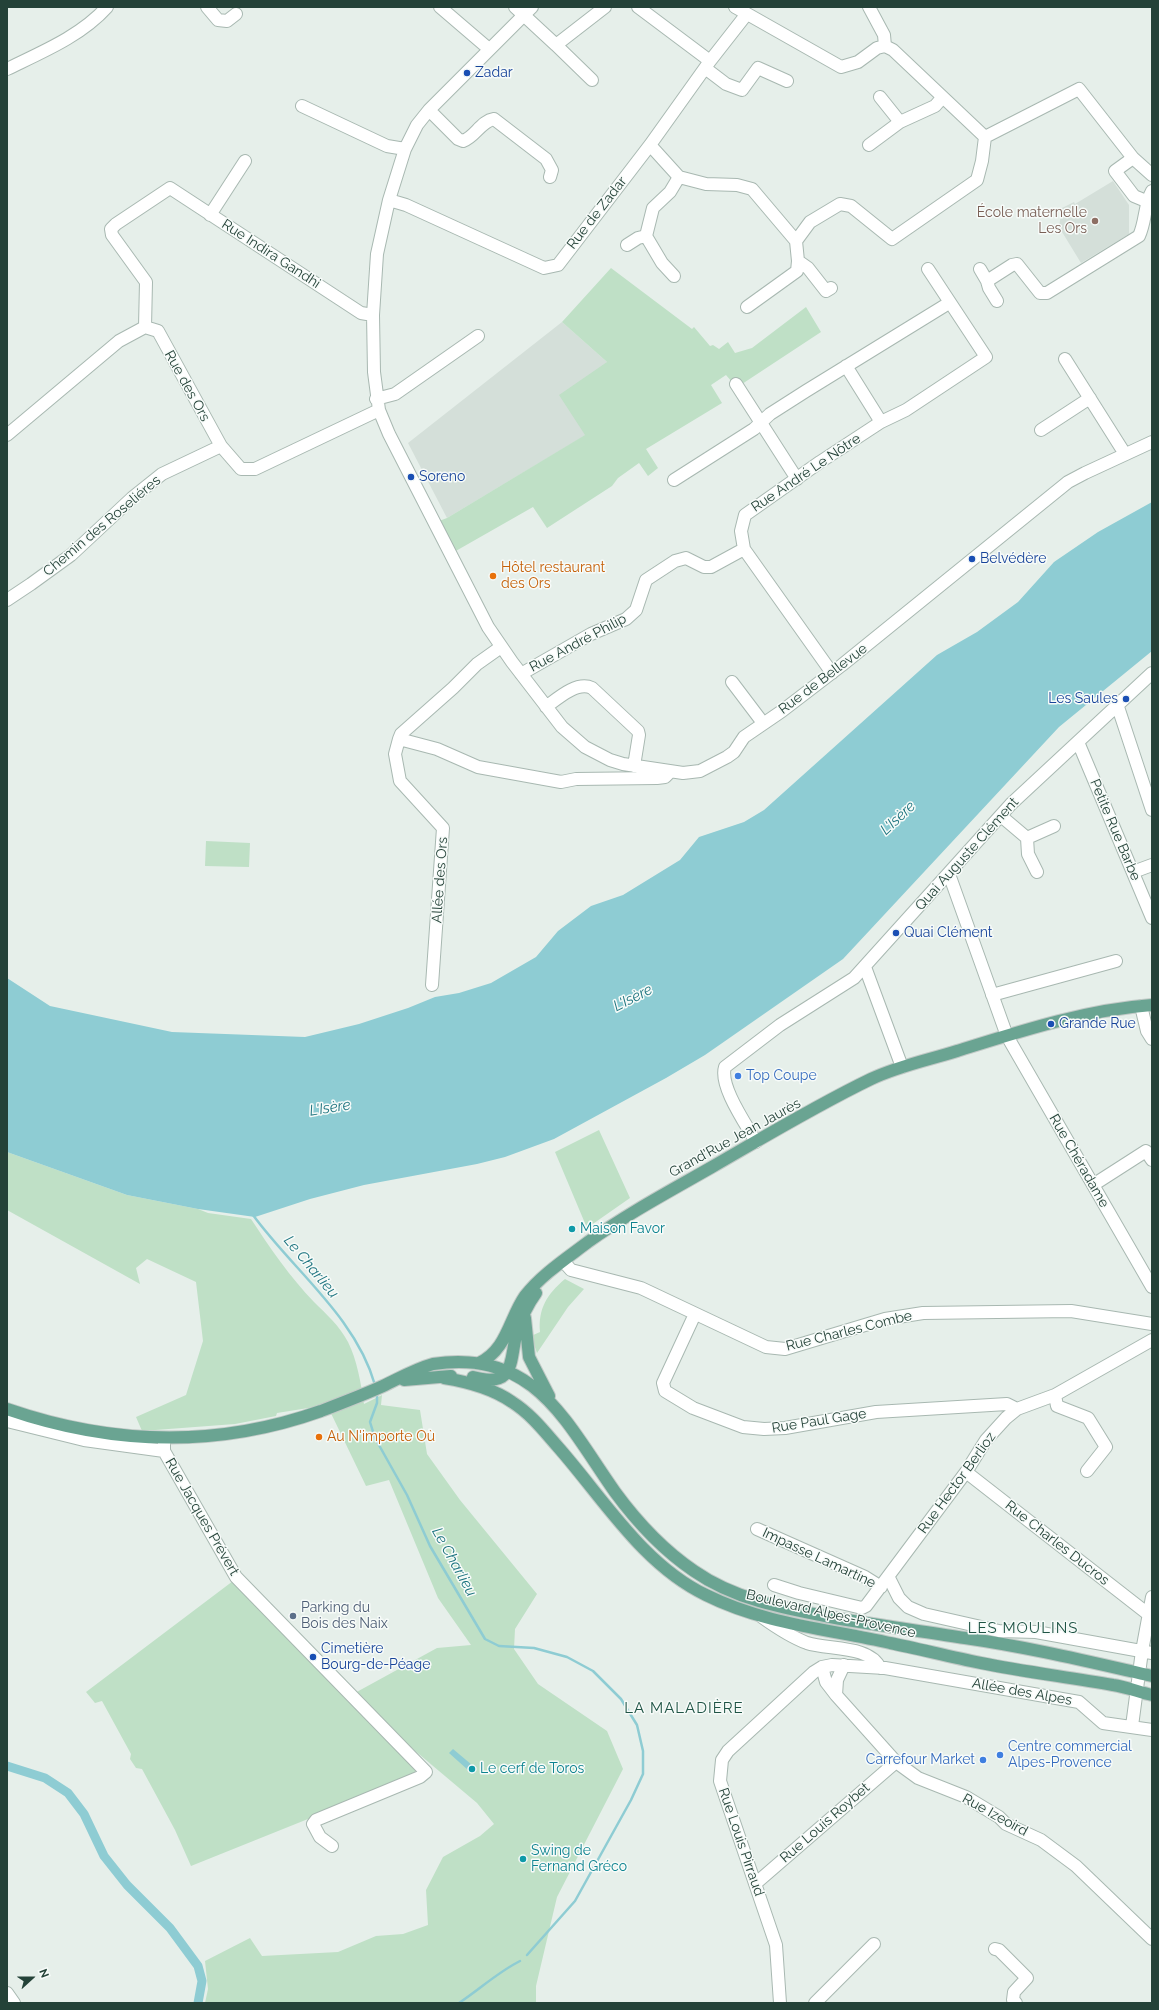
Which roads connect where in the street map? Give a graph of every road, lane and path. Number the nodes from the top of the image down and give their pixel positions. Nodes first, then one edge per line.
1 (107, 7) edge
2 (207, 7) edge
3 (440, 7) edge
4 (605, 7) edge
5 (638, 7) edge
6 (735, 7) edge
7 (869, 7) edge
8 (523, 10) edge
9 (236, 14) dead end
10 (746, 15) junction
11 (556, 45) junction
12 (885, 46) junction
13 (489, 49) junction
14 (707, 65) junction
15 (7, 69) edge
16 (592, 80) dead end
17 (787, 81) dead end
18 (880, 97) dead end
19 (942, 98) junction
20 (302, 106) dead end
21 (429, 110) junction
22 (900, 122) junction
23 (985, 137) junction
24 (650, 145) junction
25 (869, 145) dead end
26 (405, 149) junction
27 (1133, 158) junction
28 (245, 161) dead end
29 (1152, 175) edge
30 (550, 177) dead end
31 (679, 177) junction
32 (1149, 196) edge
33 (390, 200) junction
34 (210, 215) junction
35 (646, 236) junction
36 (796, 241) junction
37 (627, 245) dead end
38 (798, 261) junction
39 (980, 269) dead end
40 (928, 270) dead end
41 (674, 276) dead end
42 (987, 281) junction
43 (831, 288) dead end
44 (997, 300) dead end
45 (949, 303) junction
46 (747, 307) dead end
47 (373, 316) junction
48 (145, 327) junction
49 (478, 336) dead end
50 (1065, 360) dead end
51 (846, 366) junction
52 (736, 384) dead end
53 (1090, 398) junction
54 (378, 404) junction
55 (761, 422) junction
56 (881, 422) junction
57 (1041, 430) dead end
58 (7, 435) edge
59 (1152, 442) edge
60 (221, 446) junction
61 (1125, 454) junction
62 (797, 479) junction
63 (674, 480) dead end
64 (744, 549) junction
65 (7, 600) edge
66 (501, 646) junction
67 (832, 673) junction
68 (1152, 673) edge
69 (521, 674) junction
70 (732, 682) dead end
71 (1117, 704) junction
72 (546, 707) junction
73 (763, 723) junction
74 (399, 739) junction
75 (1078, 742) junction
76 (634, 766) junction
77 (670, 772) junction
78 (1152, 810) edge
79 (1001, 816) junction
80 (1054, 826) dead end
81 (1027, 838) junction
82 (1152, 865) edge
83 (1037, 872) dead end
84 (1133, 872) junction
85 (949, 874) junction
86 (1152, 918) edge
87 (1116, 961) dead end
88 (865, 966) junction
89 (432, 985) dead end
90 (992, 995) junction
91 (1146, 1005) edge
92 (1007, 1036) junction
93 (1152, 1039) edge
94 (902, 1067) junction
95 (756, 1142) junction
96 (1152, 1160) edge
97 (1093, 1185) junction
98 (564, 1262) junction
99 (554, 1269) junction
100 (1152, 1287) edge
101 (525, 1314) junction
102 (696, 1314) junction
103 (1152, 1324) edge
104 (1152, 1340) edge
105 (480, 1363) junction
106 (508, 1371) junction
107 (444, 1378) junction
108 (385, 1385) junction
109 (1055, 1394) junction
110 (553, 1404) junction
111 (7, 1409) edge
112 (1017, 1409) junction
113 (7, 1421) edge
114 (164, 1438) junction
115 (164, 1451) junction
116 (1087, 1471) dead end
117 (966, 1472) junction
118 (757, 1529) dead end
119 (889, 1578) junction
120 (774, 1585) dead end
121 (881, 1587) junction
122 (1152, 1597) edge
123 (1148, 1614) junction
124 (762, 1617) junction
125 (1147, 1652) edge
126 (844, 1665) junction
127 (822, 1667) junction
128 (882, 1668) junction
129 (1139, 1673) junction
130 (1152, 1676) edge
131 (1136, 1691) junction
132 (836, 1695) junction
133 (1152, 1695) edge
134 (1132, 1726) junction
135 (1152, 1730) edge
136 (896, 1762) junction
137 (332, 1846) dead end
138 (755, 1884) junction
139 (1152, 1939) edge
140 (874, 1944) dead end
141 (995, 1949) dead end
142 (7, 1993) edge
143 (14, 2003) edge
144 (780, 2003) edge
145 (815, 2003) edge
146 (1016, 2003) edge

1 - 15 street
2 - 9 street
3 - 13 street
4 - 11 street
5 - 14 street
6 - 10 street
7 - 12 street
8 - 11 street
8 - 13 street, Rue de Bellevue
10 - 12 street
10 - 14 street, Rue de Zadar
11 - 16 street
12 - 19 street
13 - 21 street, Rue de Bellevue
14 - 17 street
14 - 24 street, Rue de Zadar
18 - 22 street
19 - 22 street
19 - 23 street
20 - 26 street
21 - 26 street, Rue de Bellevue
21 - 30 street
22 - 25 street
23 - 27 street
23 - 36 street
24 - 31 street
24 - 33 street, Rue de Zadar
26 - 33 street, Rue de Bellevue
27 - 29 street
27 - 32 street
28 - 34 street
31 - 35 street
31 - 36 street
32 - 42 street
33 - 47 street, Rue de Bellevue
34 - 47 street, Rue Indira Gandhi
34 - 48 street, Rue Indira Gandhi
35 - 37 street
35 - 41 street
36 - 38 street
38 - 43 street
38 - 46 street
39 - 42 street
40 - 45 street
42 - 44 street
45 - 51 street
45 - 56 street, Rue André Le Nôtre
47 - 54 street, Rue de Bellevue
48 - 58 street
48 - 60 street, Rue des Ors
49 - 54 street, Rue des Ors
50 - 53 street
51 - 55 street
51 - 56 street
52 - 55 street
53 - 57 street
53 - 61 street
54 - 60 street, Rue des Ors
54 - 66 street, Rue de Bellevue
55 - 62 street
55 - 63 street
56 - 62 street, Rue André Le Nôtre
59 - 61 street, Rue de Bellevue
60 - 65 street, Chemin des Roseliéres
61 - 67 street, Rue de Bellevue
62 - 64 street, Rue André Le Nôtre
64 - 67 street, Rue André Le Nôtre
64 - 69 street, Rue André Philip
66 - 69 street, Rue de Bellevue
66 - 74 street
67 - 73 street, Rue de Bellevue
68 - 71 street, Quai Auguste Clément
69 - 72 street, Rue de Bellevue
70 - 73 street
71 - 75 street, Quai Auguste Clément
71 - 78 street
72 - 76 street, Rue de Bellevue
72 - 76 street
73 - 77 street, Rue de Bellevue
74 - 77 street
74 - 89 street, Allée des Ors
75 - 79 street, Quai Auguste Clément
75 - 84 street, Petite Rue Barbe
76 - 77 street, Rue de Bellevue
79 - 81 street
79 - 85 street, Quai Auguste Clément
80 - 81 street
81 - 83 street
82 - 84 street
84 - 86 street, Petite Rue Barbe
85 - 88 street, Quai Auguste Clément
85 - 90 street, Rue Chéradame
87 - 90 street
88 - 94 street
88 - 95 street, Quai Auguste Clément
90 - 92 street, Rue Chéradame
91 - 92 main road, Grand'Rue Jean Jaurès
91 - 93 street
92 - 94 main road, Grand'Rue Jean Jaurès
92 - 97 street, Rue Chéradame
94 - 95 main road, Grand'Rue Jean Jaurès
95 - 98 main road, Grand'Rue Jean Jaurès
96 - 97 street
97 - 100 street, Rue Chéradame
98 - 99 main road, Grand'Rue Jean Jaurès
98 - 102 street, Rue Charles Combe
99 - 101 main road
99 - 105 main road
101 - 106 main road
101 - 110 main road
102 - 103 street, Rue Charles Combe
102 - 112 street, Rue Paul Gage
104 - 109 street, Rue Hector Berlioz
105 - 106 main road, Boulevard Alpes-Provence
105 - 108 main road, Boulevard Alpes-Provence
106 - 107 main road
106 - 110 main road, Boulevard Alpes-Provence
107 - 108 main road
107 - 124 main road, Boulevard Alpes-Provence
108 - 114 main road
109 - 112 street, Rue Hector Berlioz
109 - 116 street
110 - 129 main road, Boulevard Alpes-Provence
111 - 114 main road
112 - 117 street, Rue Hector Berlioz
113 - 115 street
114 - 115 street, Rue Jacques Prévert
115 - 137 street, Rue Jacques Prévert
117 - 119 street, Rue Hector Berlioz
117 - 123 street, Rue Charles Ducros
118 - 121 street, Impasse Lamartine
119 - 121 street, Rue Hector Berlioz
119 - 125 street
120 - 121 street, Rue Hector Berlioz
122 - 123 street
123 - 125 street
124 - 128 street
124 - 131 main road, Boulevard Alpes-Provence
125 - 129 street
126 - 127 street
126 - 128 street
126 - 132 street
127 - 132 street, Rue Izeoird
127 - 138 street, Rue Louis Pirraud
128 - 134 street, Allée des Alpes
129 - 130 main road, Boulevard Alpes-Provence
129 - 131 street
131 - 133 main road, Boulevard Alpes-Provence
131 - 134 street
132 - 136 street, Rue Izeoird
134 - 135 street, Allée des Alpes
136 - 138 street, Rue Louis Roybet
136 - 139 street, Rue Izeoird
138 - 144 street, Rue Louis Pirraud
140 - 145 street
141 - 146 street
142 - 143 street

